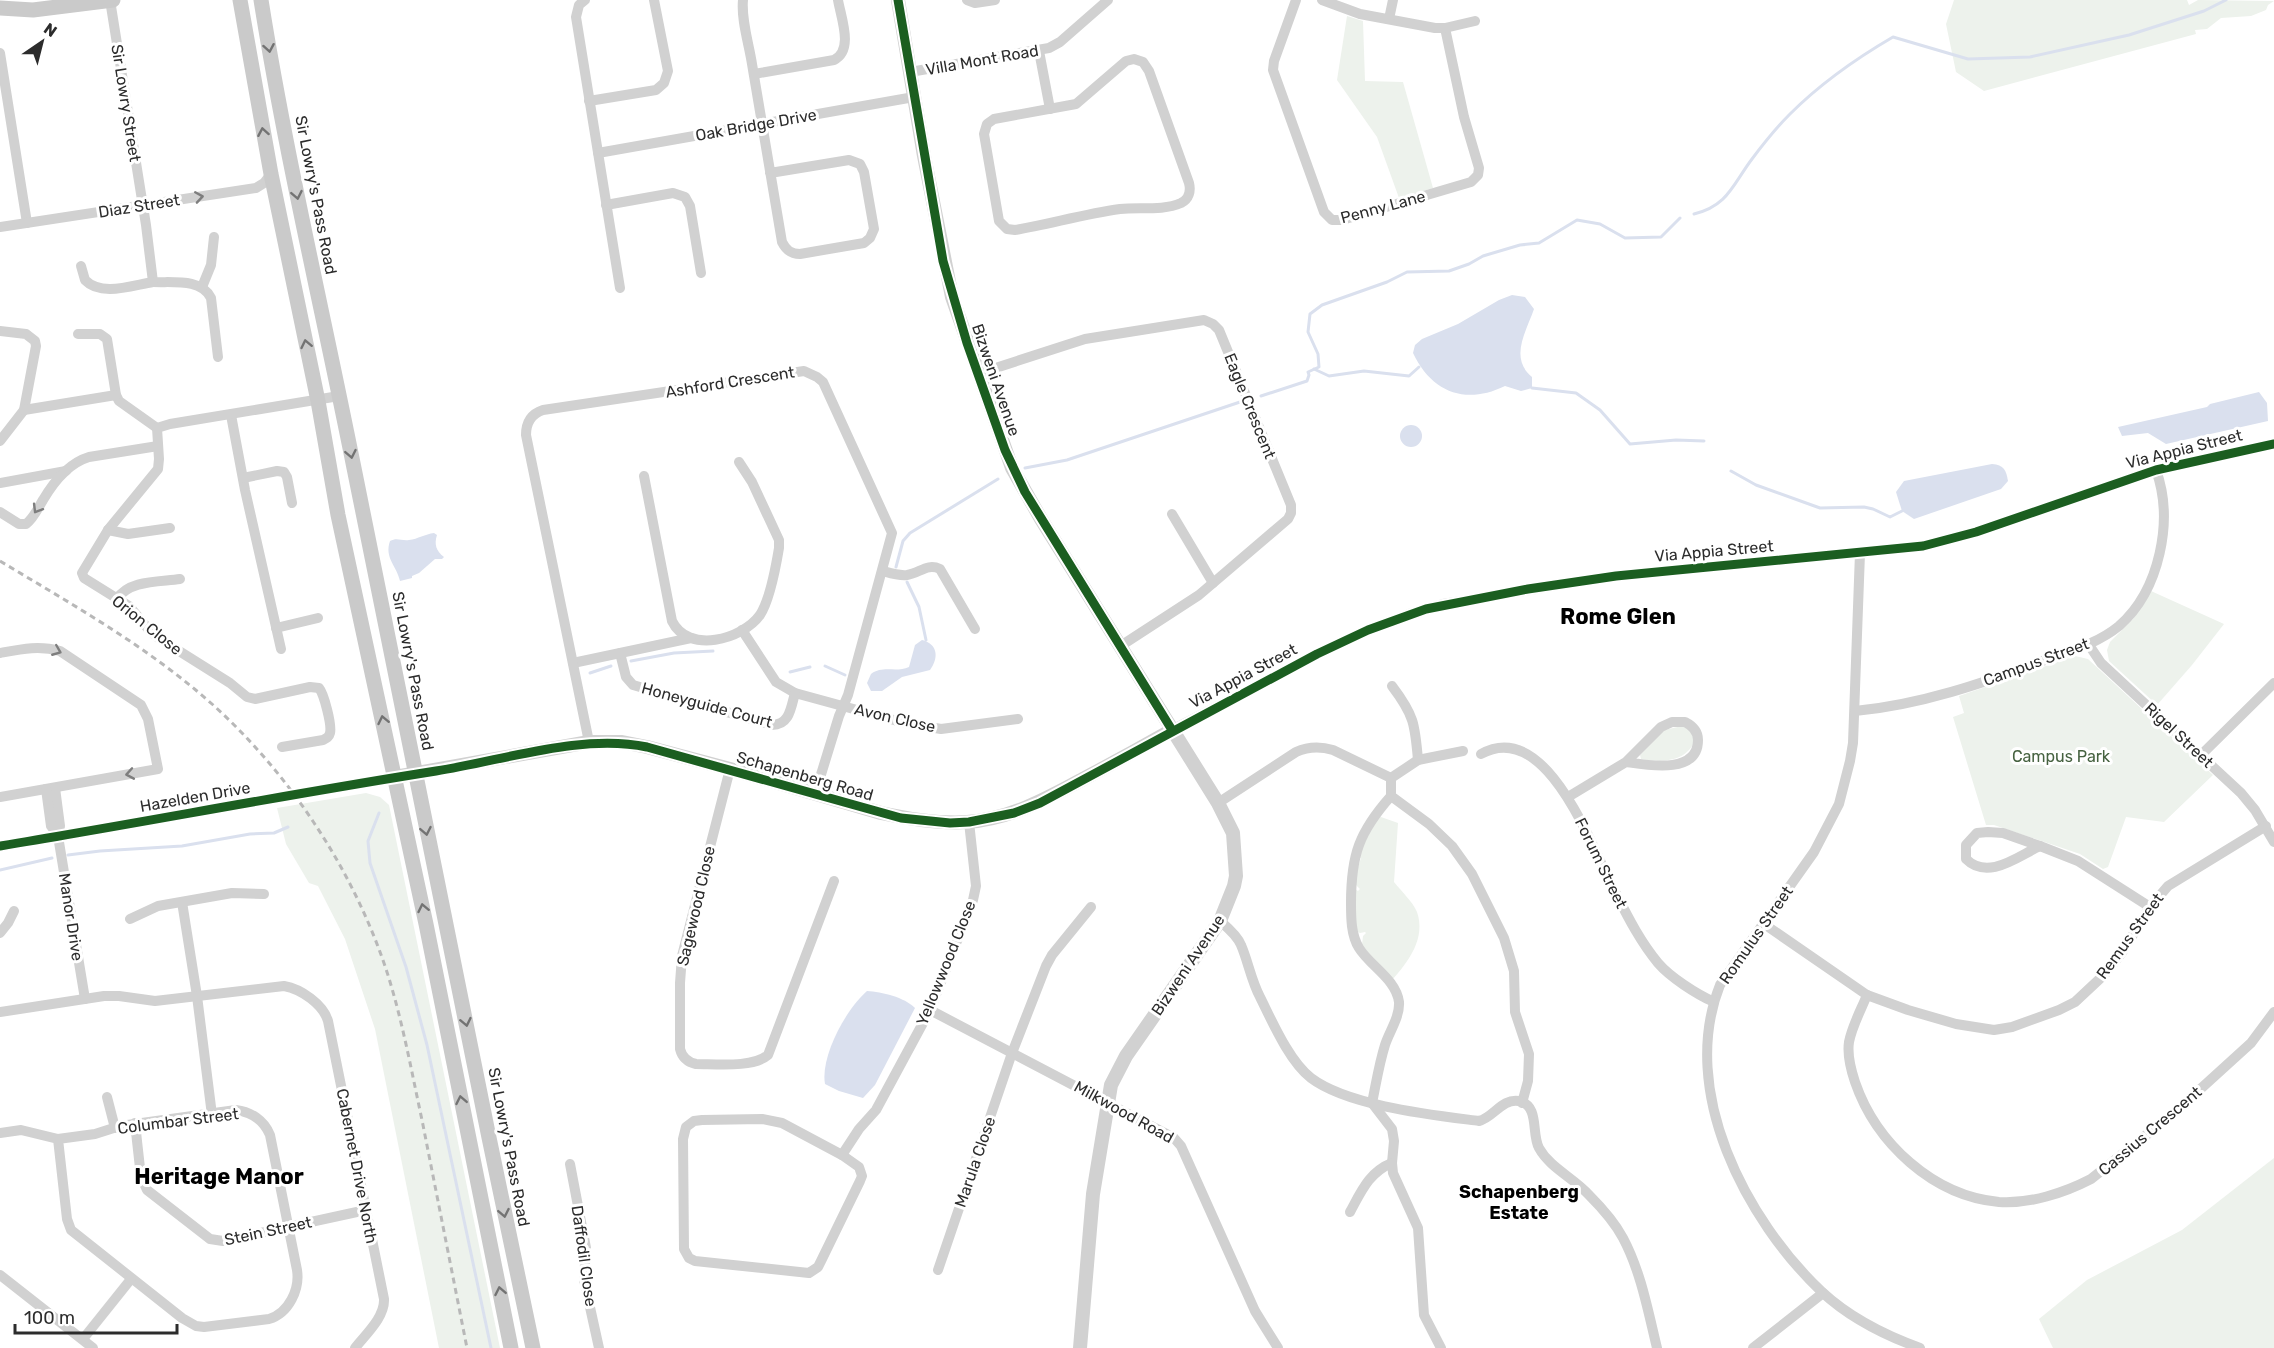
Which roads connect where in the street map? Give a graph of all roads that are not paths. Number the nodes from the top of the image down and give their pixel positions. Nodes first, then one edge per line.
1 (17, 0) edge
2 (112, 0) edge
3 (240, 0) edge
4 (261, 0) edge
5 (585, 0) edge
6 (654, 0) edge
7 (743, 0) edge
8 (838, 0) edge
9 (898, 0) edge
10 (967, 0) edge
11 (995, 0) edge
12 (1108, 0) edge
13 (1296, 0) edge
14 (1322, 0) edge
15 (1393, 0) edge
16 (0, 7) edge
17 (1389, 19) junction
18 (1475, 21) dead end
19 (1445, 28) junction
20 (1039, 51) junction
21 (0, 53) edge
22 (910, 72) junction
23 (754, 74) junction
24 (914, 97) junction
25 (589, 101) junction
26 (1050, 110) junction
27 (762, 125) junction
28 (598, 153) junction
29 (771, 173) junction
30 (271, 174) junction
31 (606, 205) junction
32 (142, 206) junction
33 (27, 223) junction
34 (0, 227) edge
35 (214, 237) dead end
36 (81, 266) dead end
37 (701, 273) dead end
38 (153, 282) junction
39 (202, 287) junction
40 (620, 288) dead end
41 (0, 331) edge
42 (78, 334) dead end
43 (218, 357) dead end
44 (977, 374) junction
45 (116, 395) junction
46 (339, 396) junction
47 (318, 401) junction
48 (24, 410) junction
49 (231, 415) junction
50 (157, 428) junction
51 (0, 441) edge
52 (2274, 444) edge
53 (158, 446) junction
54 (739, 462) dead end
55 (2156, 470) junction
56 (66, 471) junction
57 (644, 476) dead end
58 (243, 478) junction
59 (0, 483) edge
60 (292, 503) dead end
61 (0, 512) edge
62 (1172, 514) dead end
63 (170, 528) dead end
64 (108, 530) junction
65 (1860, 553) junction
66 (883, 571) junction
67 (180, 579) dead end
68 (1213, 583) junction
69 (117, 599) junction
70 (318, 618) dead end
71 (276, 628) junction
72 (975, 628) dead end
73 (742, 630) junction
74 (691, 638) junction
75 (2089, 645) junction
76 (1119, 646) junction
77 (280, 649) dead end
78 (0, 652) edge
79 (620, 653) junction
80 (573, 663) junction
81 (2274, 683) edge
82 (1392, 686) dead end
83 (795, 693) junction
84 (843, 706) junction
85 (1855, 711) junction
86 (1018, 719) dead end
87 (1172, 730) junction
88 (589, 742) junction
89 (282, 747) dead end
90 (1463, 751) dead end
91 (1481, 754) dead end
92 (2200, 755) junction
93 (1418, 760) junction
94 (1626, 762) junction
95 (730, 769) junction
96 (415, 774) junction
97 (395, 777) junction
98 (1391, 778) junction
99 (50, 788) junction
100 (815, 794) junction
101 (1391, 796) junction
102 (0, 797) edge
103 (1568, 797) junction
104 (1218, 803) junction
105 (969, 822) junction
106 (2266, 826) junction
107 (58, 836) junction
108 (2274, 842) edge
109 (0, 846) edge
110 (2040, 846) junction
111 (834, 882) dead end
112 (264, 894) dead end
113 (182, 902) junction
114 (1091, 907) dead end
115 (2150, 907) junction
116 (14, 911) dead end
117 (130, 918) dead end
118 (1220, 921) junction
119 (1764, 924) junction
120 (0, 933) edge
121 (1867, 995) junction
122 (198, 996) junction
123 (85, 999) junction
124 (1714, 1002) junction
125 (930, 1010) junction
126 (0, 1012) edge
127 (2272, 1017) edge
128 (1012, 1053) junction
129 (107, 1097) dead end
130 (1107, 1101) junction
131 (1522, 1102) junction
132 (1372, 1103) junction
133 (212, 1115) junction
134 (135, 1123) junction
135 (115, 1128) junction
136 (0, 1133) edge
137 (58, 1139) junction
138 (842, 1155) junction
139 (1392, 1163) junction
140 (570, 1164) dead end
141 (366, 1210) junction
142 (1350, 1212) dead end
143 (288, 1227) junction
144 (938, 1270) dead end
145 (0, 1276) edge
146 (131, 1279) junction
147 (1823, 1293) junction
148 (82, 1339) junction
149 (93, 1348) edge
150 (355, 1348) edge
151 (511, 1348) edge
152 (533, 1348) edge
153 (598, 1348) edge
154 (1080, 1348) edge
155 (1278, 1348) edge
156 (1441, 1348) edge
157 (1657, 1348) edge
158 (1753, 1348) edge
159 (1920, 1348) edge

1 - 16 main road
2 - 16 main road
2 - 32 street, Sir Lowry Street
30 -> 3 main road
4 -> 46 main road, Sir Lowry's Pass Road
5 - 25 street
6 - 25 street
7 - 23 street
8 - 23 street
9 - 22 street, Bizweni Avenue
10 - 11 street
12 - 20 street, Villa Mont Road
13 - 19 street, Penny Lane
14 - 17 street
15 - 17 street
17 - 19 street
18 - 19 street
20 - 22 street, Villa Mont Road
20 - 26 street
21 - 33 street
22 - 24 street, Bizweni Avenue
23 - 27 street
24 - 27 street, Oak Bridge Drive
24 - 44 street, Bizweni Avenue
25 - 28 street
26 - 26 street
27 - 28 street, Oak Bridge Drive
27 - 29 street
28 - 31 street
29 - 29 street
32 -> 30 street, Diaz Street
47 -> 30 main road
31 - 37 street
31 - 40 street
32 - 33 street, Diaz Street
32 - 38 street, Sir Lowry Street
33 - 34 street, Diaz Street
35 - 39 street
36 - 38 street
38 - 39 street
39 - 43 street
41 - 48 street
42 - 45 street
44 - 68 street, Eagle Crescent
44 - 76 street, Bizweni Avenue
45 - 48 street
45 - 50 street
46 - 47 street
46 -> 96 main road, Sir Lowry's Pass Road
47 - 49 street
97 -> 47 main road
48 - 51 street
49 - 50 street
49 - 58 street
50 - 53 street, Orion Close
52 - 55 street, Via Appia Street
53 - 56 street
53 - 64 street, Orion Close
54 - 73 street
55 - 65 street, Via Appia Street
55 - 75 street, Campus Street
56 - 59 street
56 -> 61 street
57 - 74 street
58 - 60 street
58 - 71 street
62 - 68 street
63 - 64 street
64 - 69 street, Orion Close
65 - 85 street, Romulus Street
65 - 87 street, Via Appia Street
66 - 72 street
66 - 80 street, Ashford Crescent
66 - 84 street, Ashford Crescent
67 - 69 street
68 - 76 street, Eagle Crescent
69 - 89 street, Orion Close
70 - 71 street
71 - 77 street
73 - 74 street
73 - 83 street
74 - 79 street
75 - 85 street, Campus Street
75 - 92 street, Rigel Street
76 - 87 street, Bizweni Avenue
78 -> 99 street
79 - 80 street
79 - 83 street, Honeyguide Court
80 - 88 street, Ashford Crescent
81 - 92 street
82 - 93 street
83 - 84 street, Avon Close
84 - 86 street, Avon Close
84 - 100 street, Ashford Crescent
85 - 119 street, Romulus Street
87 - 104 street, Bizweni Avenue
87 - 105 street, Schapenberg Road
88 - 95 street, Schapenberg Road
88 - 96 street, Schapenberg Road
90 - 93 street
91 - 103 street, Forum Street
92 - 106 street, Rigel Street
93 - 98 street
94 - 94 street
94 - 103 street
95 - 100 street, Schapenberg Road
95 - 111 street, Sagewood Close
96 - 97 street, Schapenberg Road
96 -> 152 main road, Sir Lowry's Pass Road
97 - 107 street, Hazelden Drive
151 -> 97 main road
98 - 101 street
98 - 104 street
99 - 102 street
99 - 107 street, Manor Drive
100 - 105 street, Schapenberg Road
101 - 131 street
101 - 132 street
103 - 124 street, Forum Street
104 - 118 street, Bizweni Avenue
105 - 125 street, Yellowwood Close
106 - 108 street
106 - 115 street, Remus Street
107 - 109 street, Hazelden Drive
107 - 123 street, Manor Drive
110 - 110 street
110 - 115 street
112 - 113 street
113 - 117 street
113 - 122 street
114 - 128 street, Marula Close
115 - 121 street, Remus Street
116 - 120 street
118 - 130 street, Bizweni Avenue
118 - 132 street
119 - 121 street, Remus Street
119 - 124 street, Romulus Street
121 - 127 street, Cassius Crescent
122 - 123 street
122 - 133 street
122 - 141 street, Cabernet Drive North
123 - 126 street
124 - 147 street, Romulus Street
125 - 128 street, Milkwood Road
125 - 138 street, Yellowwood Close
128 - 130 street, Milkwood Road
128 - 144 street, Marula Close
129 - 135 street
130 - 154 street, Bizweni Avenue
130 - 155 street, Milkwood Road
131 - 132 street
131 - 157 street
132 - 139 street
133 - 134 street, Columbar Street
133 - 143 street, Columbar Street
134 - 135 street, Columbar Street
134 - 143 street, Stein Street
135 - 137 street, Columbar Street
136 - 137 street, Columbar Street
137 - 146 street, Columbar Street
138 - 138 street
139 - 142 street
139 - 156 street
140 - 153 street, Daffodil Close
141 - 143 street, Stein Street
141 - 150 street, Cabernet Drive North
143 - 146 street, Columbar Street
145 - 148 street
146 - 148 street
147 - 158 street
147 - 159 street, Romulus Street
148 - 149 street

